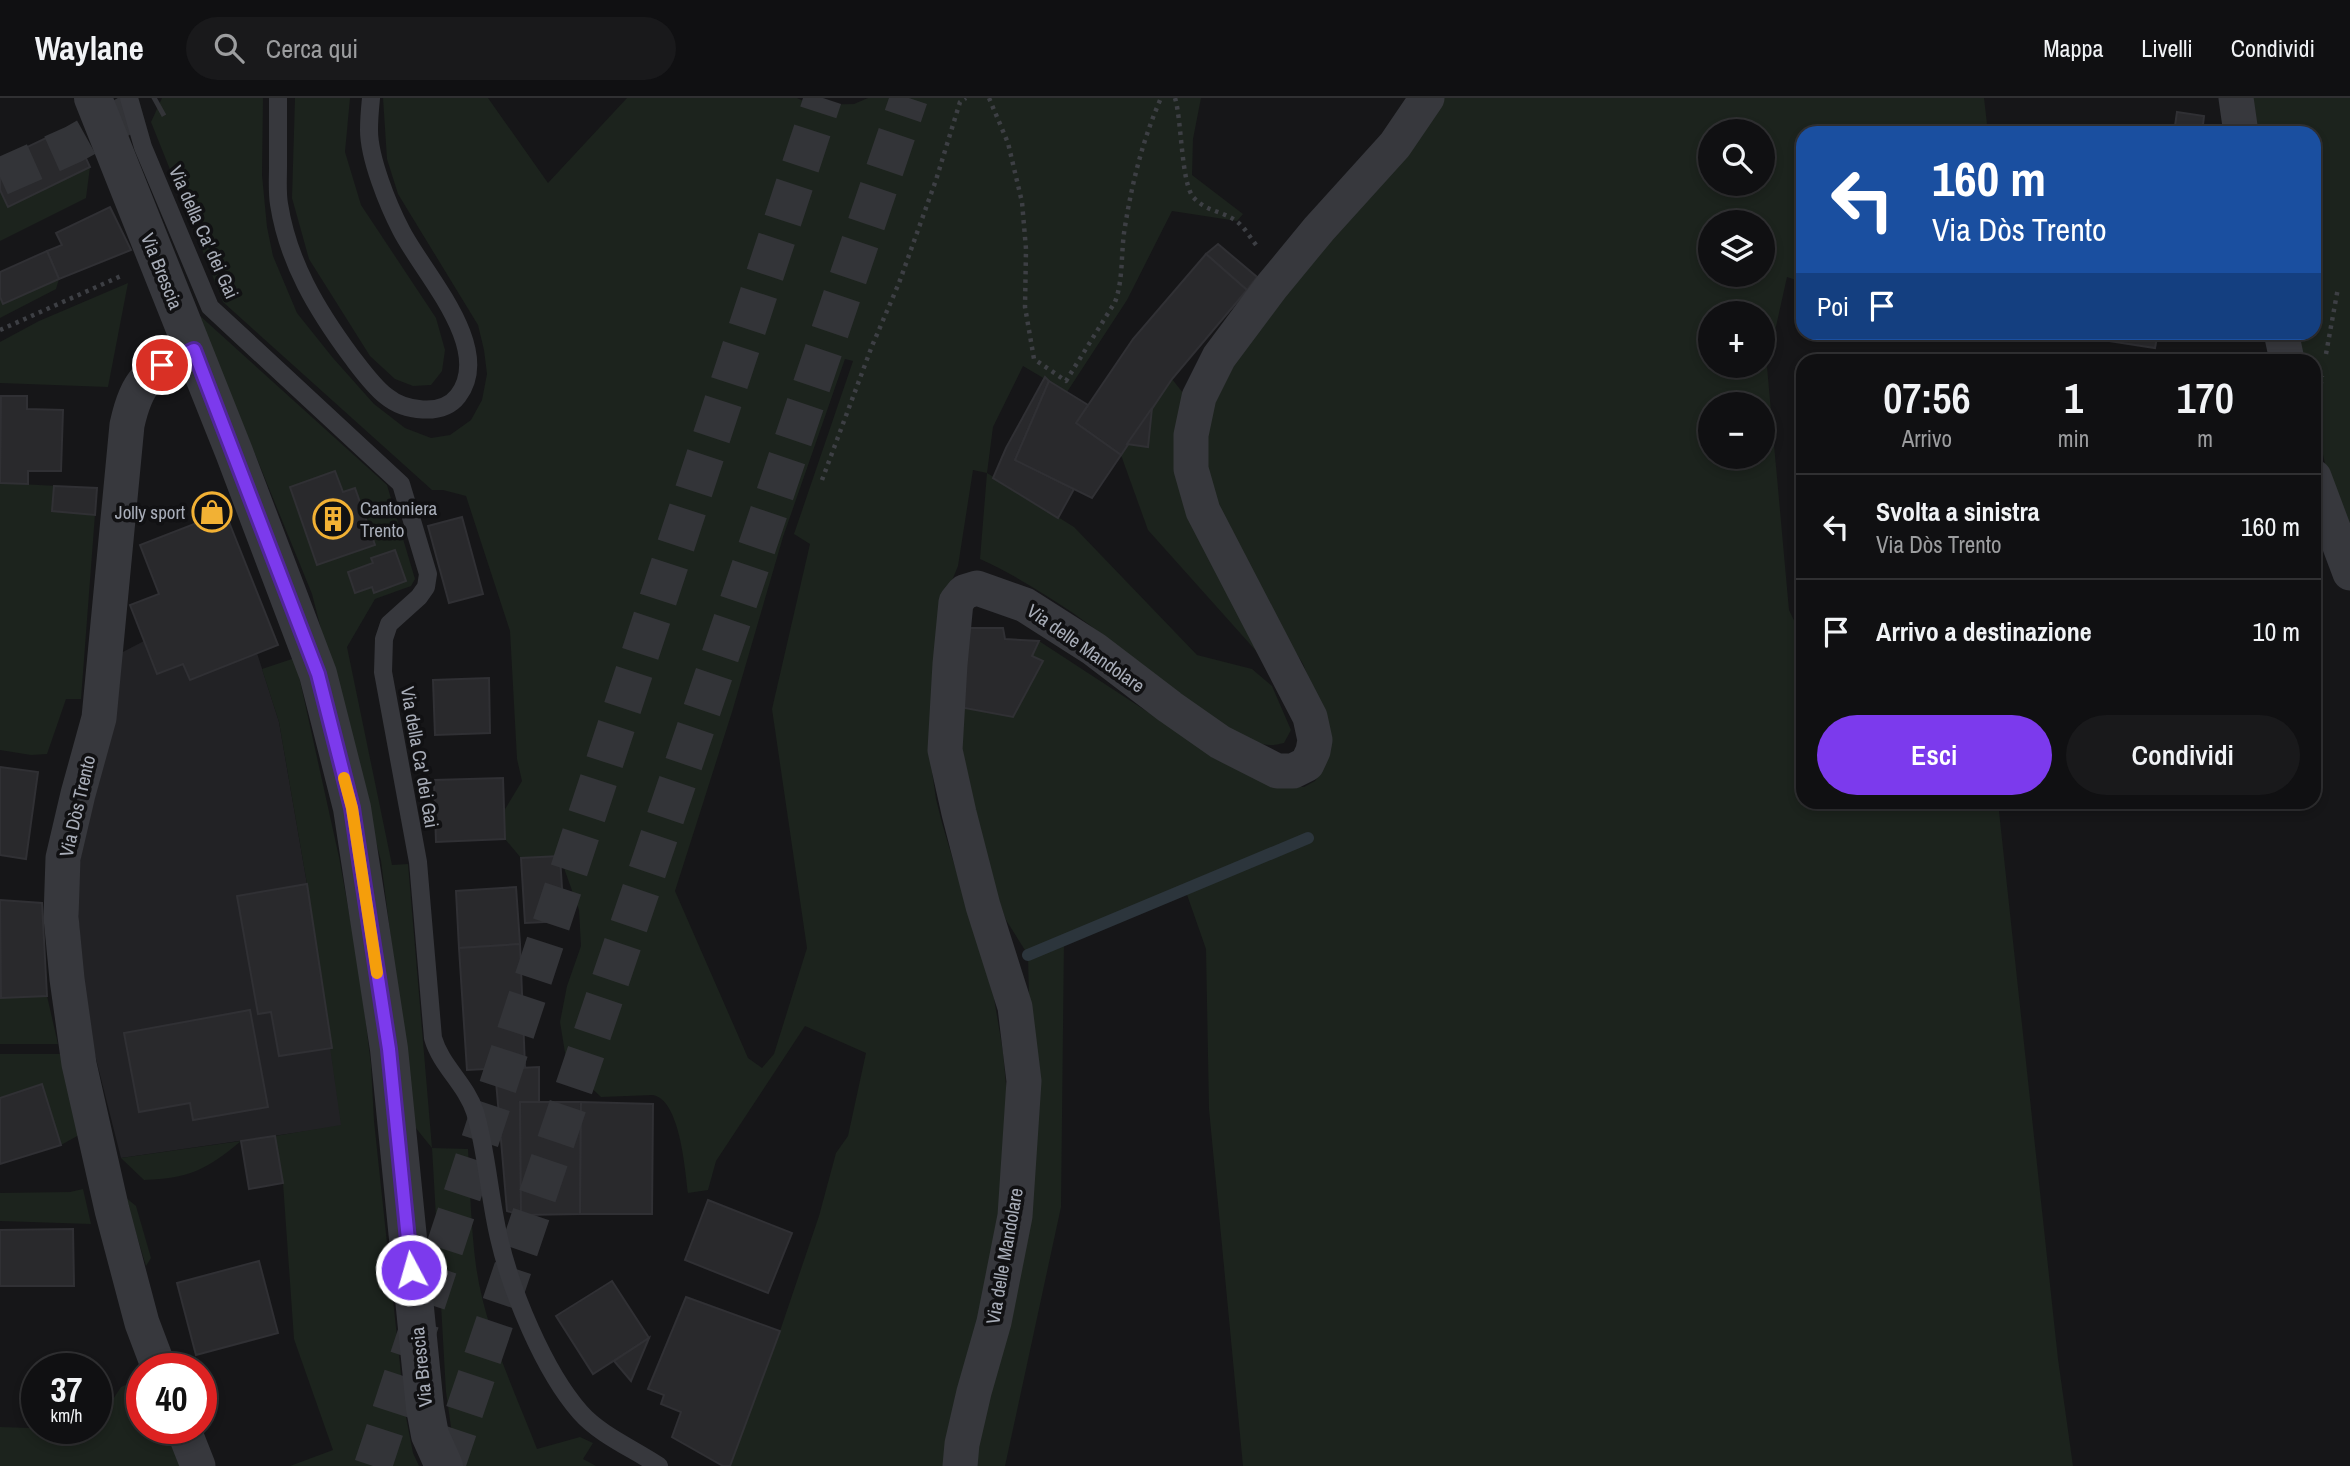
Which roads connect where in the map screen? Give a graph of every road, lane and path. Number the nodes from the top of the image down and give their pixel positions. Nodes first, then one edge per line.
1 (93, 98) edge
2 (129, 98) edge
3 (278, 98) edge
4 (371, 98) edge
5 (966, 98) edge
6 (989, 98) edge
7 (1161, 98) edge
8 (1175, 98) edge
9 (1427, 98) edge
10 (2236, 98) edge
11 (2240, 126) edge
12 (1237, 221) dead end
13 (125, 274) dead end
14 (0, 330) edge
15 (194, 350) junction
16 (822, 480) dead end
17 (2321, 496) edge
18 (2350, 573) edge
19 (153, 1353) edge
20 (189, 1444) edge
21 (198, 1466) edge
22 (444, 1466) edge
23 (659, 1466) edge
24 (960, 1466) edge

1 - 15 street, Via Brescia
2 - 23 lane, Via della Ca' dei Gai
3 - 4 lane
5 - 16 path
6 - 7 path
8 - 12 path
9 - 24 street, Via delle Mandolare
10 - 11 street
13 - 14 path
15 - 19 street, Via Dòs Trento
15 - 22 street, Via Brescia
17 - 18 street
20 - 21 street

